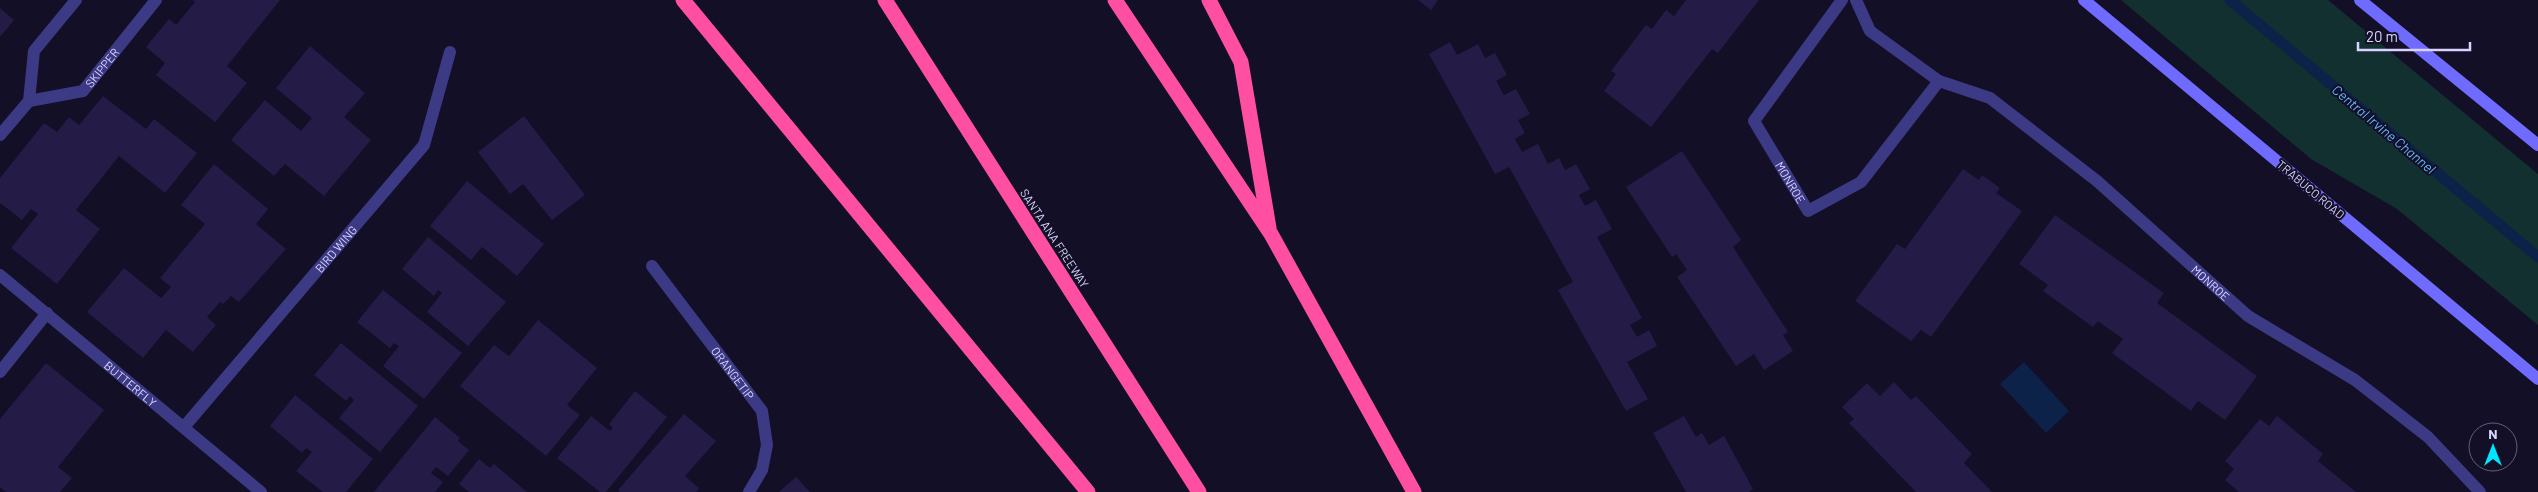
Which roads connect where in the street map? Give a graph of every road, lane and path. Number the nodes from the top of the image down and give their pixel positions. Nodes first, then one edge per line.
1 (76, 0) edge
2 (156, 0) edge
3 (683, 0) edge
4 (885, 0) edge
5 (1115, 0) edge
6 (1208, 0) edge
7 (1842, 0) edge
8 (1856, 0) edge
9 (2084, 0) edge
10 (2360, 0) edge
11 (450, 52) dead end
12 (1938, 81) junction
13 (29, 101) junction
14 (0, 135) edge
15 (2538, 145) edge
16 (1270, 234) junction
17 (652, 266) dead end
18 (0, 275) edge
19 (47, 313) junction
20 (0, 372) edge
21 (2538, 379) edge
22 (184, 427) junction
23 (261, 492) edge
24 (749, 492) edge
25 (1088, 492) edge
26 (1199, 492) edge
27 (1414, 492) edge
28 (2480, 492) edge

1 - 13 street
2 - 13 street, SKIPPER
3 - 25 highway
4 - 26 highway, SANTA ANA FREEWAY
5 - 16 highway
6 - 16 highway
7 - 12 street, MONROE
8 - 12 street, MONROE
9 - 21 main road, TRABUCO ROAD
10 - 15 main road
11 - 22 street, BIRD WING
12 - 28 street, MONROE
13 - 14 street
16 - 27 highway
17 - 24 street, ORANGETIP
18 - 19 street, BUTTERFLY
19 - 20 street
19 - 22 street, BUTTERFLY
22 - 23 street, BUTTERFLY

